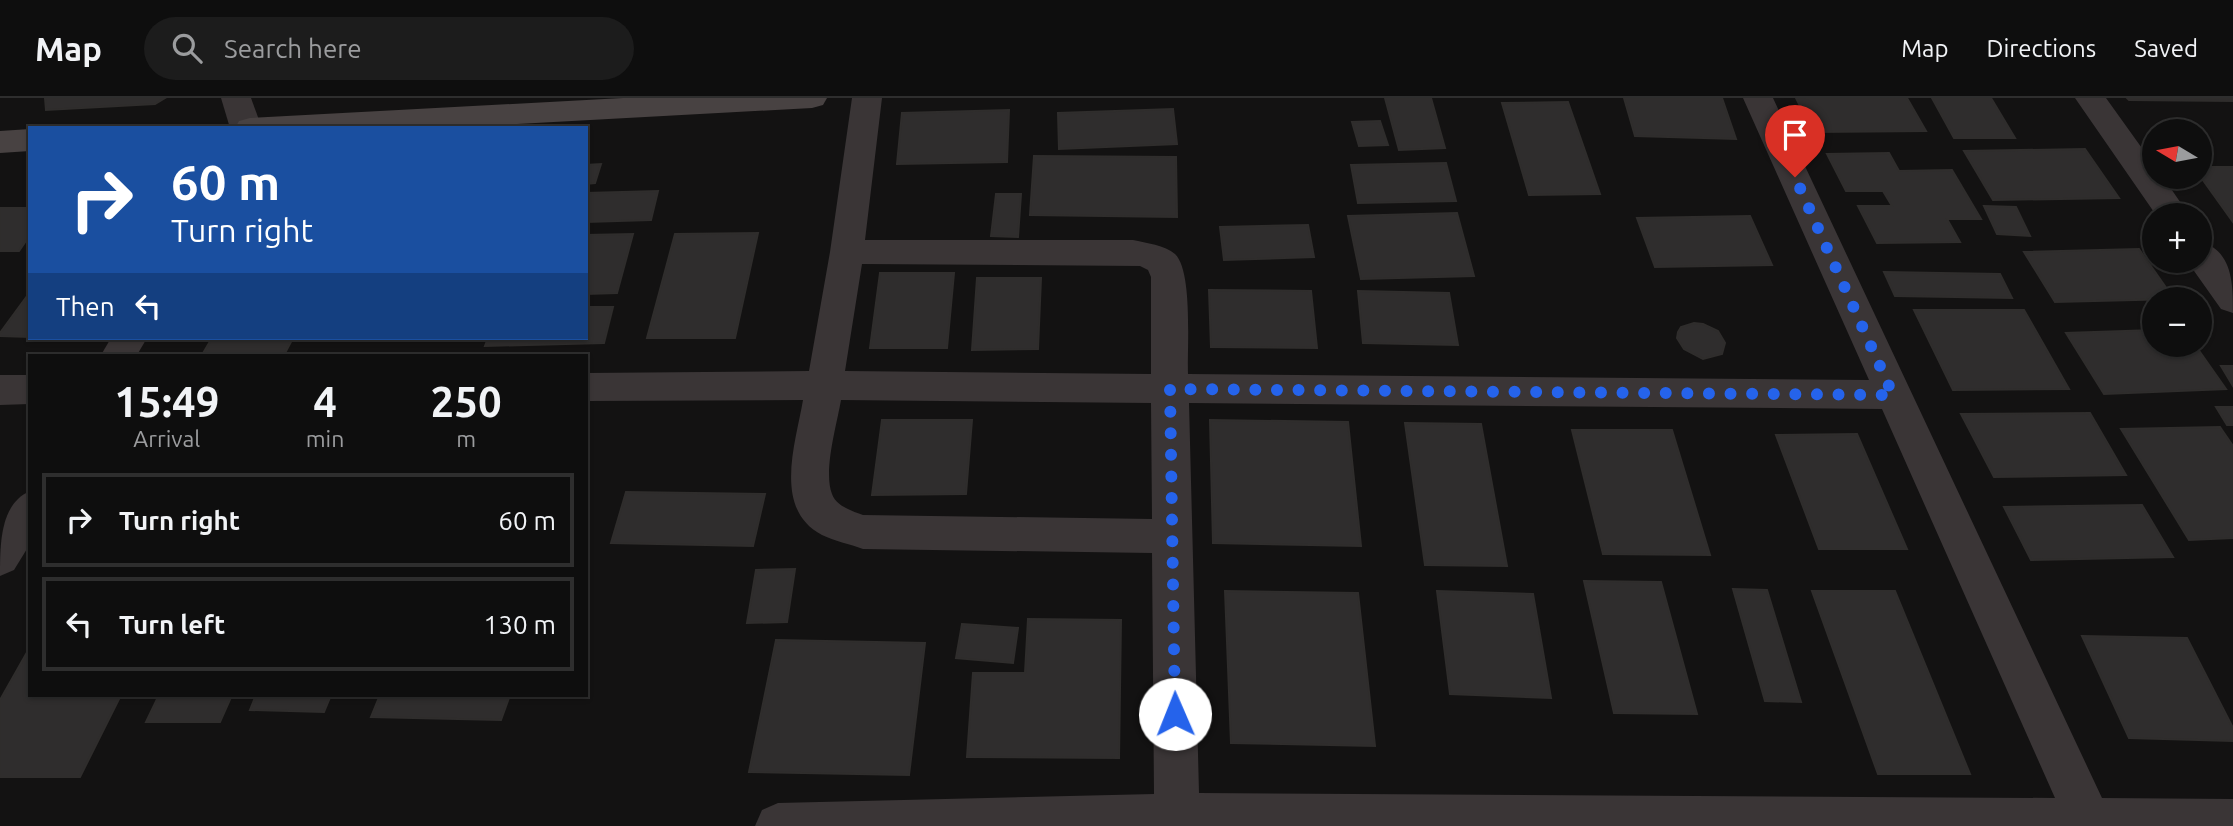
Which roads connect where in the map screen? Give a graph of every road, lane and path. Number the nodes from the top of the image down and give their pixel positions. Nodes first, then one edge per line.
1 (236, 98) edge
2 (812, 98) edge
3 (867, 98) edge
4 (1758, 98) edge
5 (2090, 98) edge
6 (247, 126) edge
7 (286, 126) edge
8 (28, 140) edge
9 (0, 142) edge
10 (2164, 203) edge
11 (847, 252) junction
12 (2212, 270) edge
13 (2233, 300) edge
14 (824, 385) junction
15 (588, 387) edge
16 (28, 389) edge
17 (1170, 389) junction
18 (0, 390) edge
19 (1893, 395) junction
20 (28, 511) edge
21 (1172, 536) junction
22 (0, 558) edge
23 (1177, 821) edge
24 (2233, 822) edge
25 (2089, 823) edge
26 (778, 826) edge

1 - 6 street
2 - 7 street
3 - 11 street
4 - 19 street
5 - 10 street
8 - 9 street
11 - 14 street
11 - 17 street
12 - 13 street
14 - 15 street
14 - 17 street
14 - 21 street
16 - 18 street
17 - 19 street
17 - 21 street
19 - 25 street
20 - 22 street
21 - 23 street
23 - 25 street
23 - 26 street
24 - 25 street

